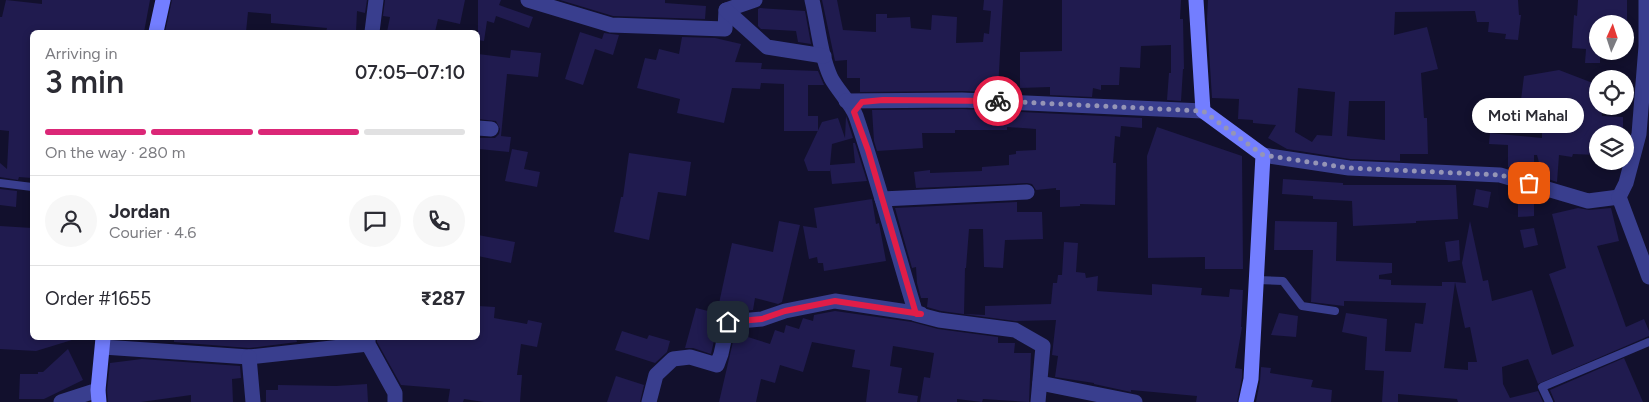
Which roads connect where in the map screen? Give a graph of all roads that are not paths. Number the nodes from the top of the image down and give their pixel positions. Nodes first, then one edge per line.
1 (163, 0) edge
2 (376, 0) edge
3 (528, 0) edge
4 (755, 0) edge
5 (812, 0) edge
6 (1196, 0) edge
7 (1646, 0) edge
8 (726, 10) junction
9 (156, 30) edge
10 (372, 30) edge
11 (824, 56) junction
12 (854, 105) junction
13 (1645, 110) edge
14 (1203, 111) junction
15 (1263, 155) junction
16 (0, 183) edge
17 (30, 187) edge
18 (1027, 192) dead end
19 (1619, 197) junction
20 (882, 199) junction
21 (1649, 277) edge
22 (1256, 280) junction
23 (1335, 311) dead end
24 (921, 314) junction
25 (368, 341) edge
26 (103, 342) edge
27 (1649, 342) edge
28 (249, 356) junction
29 (1040, 383) junction
30 (98, 396) edge
31 (61, 402) edge
32 (253, 402) edge
33 (395, 402) edge
34 (649, 402) edge
35 (1038, 402) edge
36 (1135, 402) edge
37 (1246, 402) edge
38 (1549, 402) edge

1 - 9 street
2 - 10 street
3 - 8 street
4 - 8 street
5 - 11 street
6 - 14 street
7 - 13 street
8 - 11 street
11 - 12 street
12 - 14 street
12 - 20 street
13 - 19 street
14 - 15 street
15 - 19 street
15 - 22 street
16 - 17 lane
18 - 20 street
19 - 21 street
20 - 24 street
22 - 23 lane
22 - 37 street
24 - 29 street
24 - 34 street
25 - 28 street
25 - 33 street
26 - 28 street
26 - 30 street
27 - 38 lane
28 - 32 street
29 - 35 street
29 - 36 street
30 - 31 street

